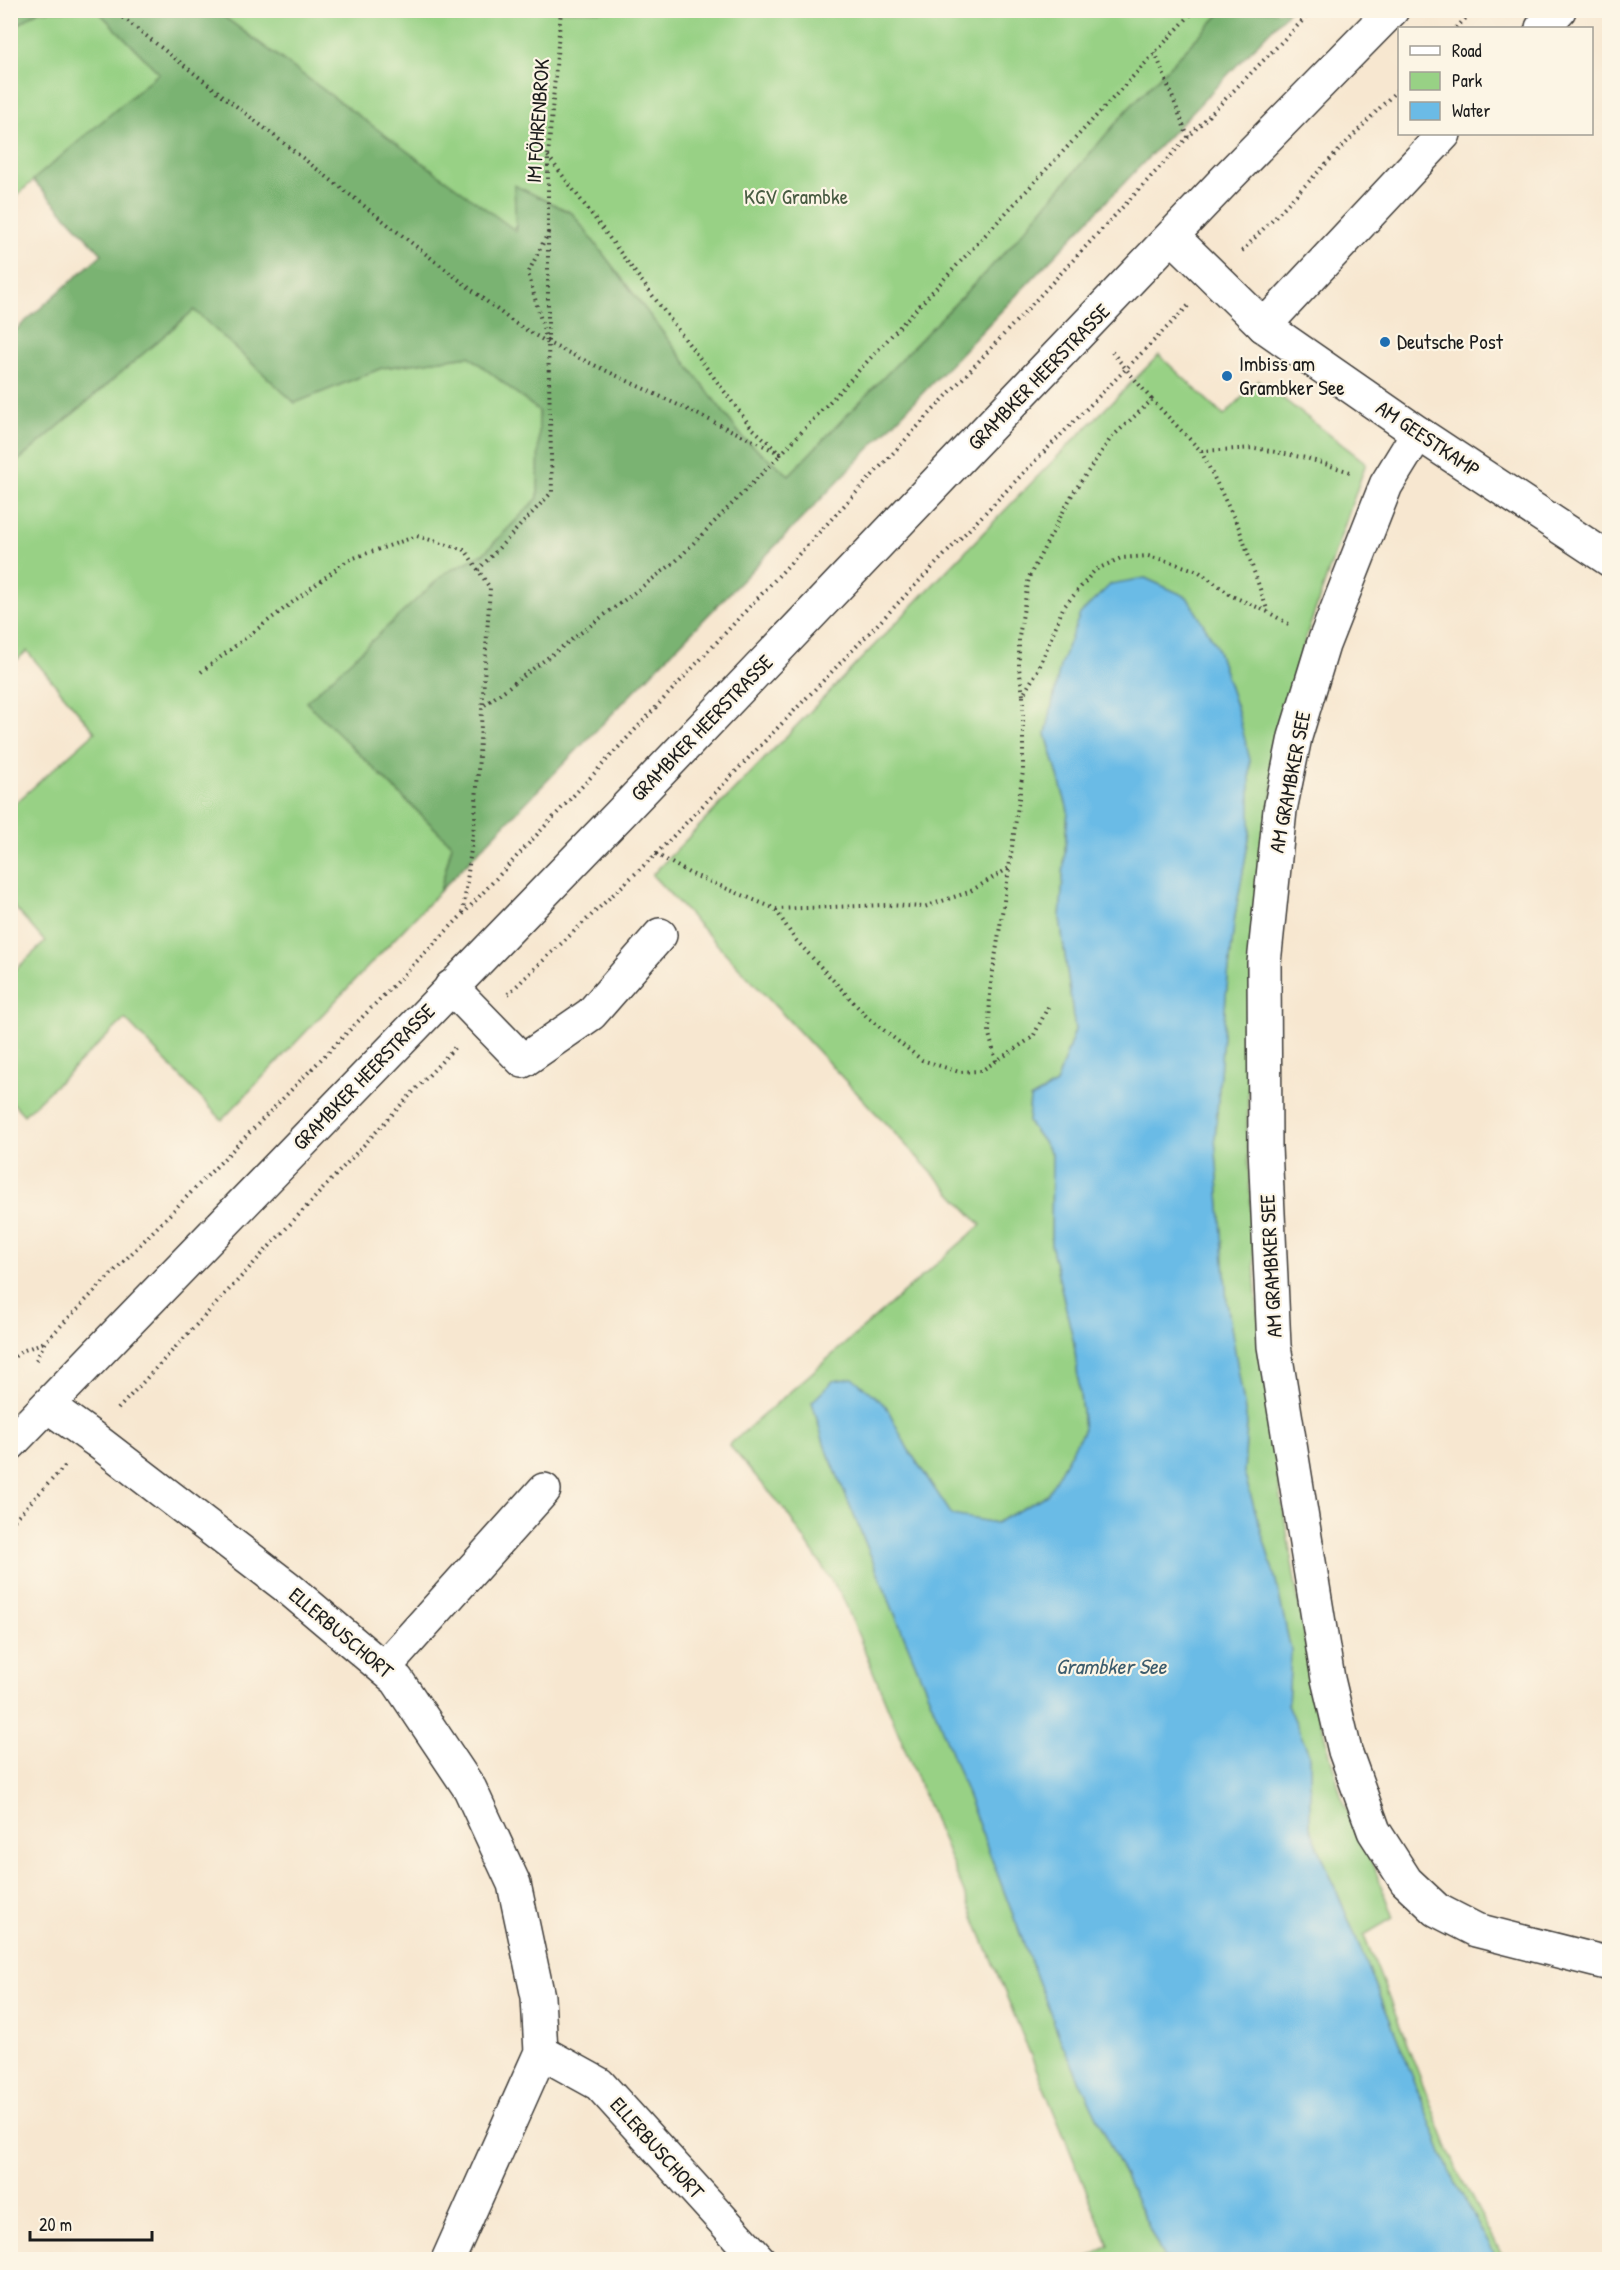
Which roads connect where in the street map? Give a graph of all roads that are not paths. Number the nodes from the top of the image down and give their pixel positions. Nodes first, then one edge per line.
1 (1392, 10) edge
2 (1559, 10) edge
3 (1543, 27) edge
4 (1443, 135) edge
5 (1173, 237) junction
6 (1264, 326) junction
7 (1418, 433) junction
8 (1610, 560) edge
9 (660, 935) dead end
10 (451, 987) junction
11 (48, 1406) junction
12 (11, 1443) edge
13 (544, 1490) dead end
14 (384, 1668) junction
15 (1610, 1964) edge
16 (541, 2052) junction
17 (448, 2259) edge
18 (759, 2259) edge

1 - 5 street, GRAMBKER HEERSTRASSE
2 - 3 street
4 - 6 street
5 - 6 street, AM GEESTKAMP
5 - 10 street, GRAMBKER HEERSTRASSE
6 - 7 street, AM GEESTKAMP
7 - 8 street, AM GEESTKAMP
7 - 15 street, AM GRAMBKER SEE
9 - 10 street
10 - 11 street, GRAMBKER HEERSTRASSE
11 - 12 street, GRAMBKER HEERSTRASSE
11 - 14 street, ELLERBUSCHORT
13 - 14 street
14 - 16 street, ELLERBUSCHORT
16 - 17 street, ELLERBUSCHORT
16 - 18 street, ELLERBUSCHORT

